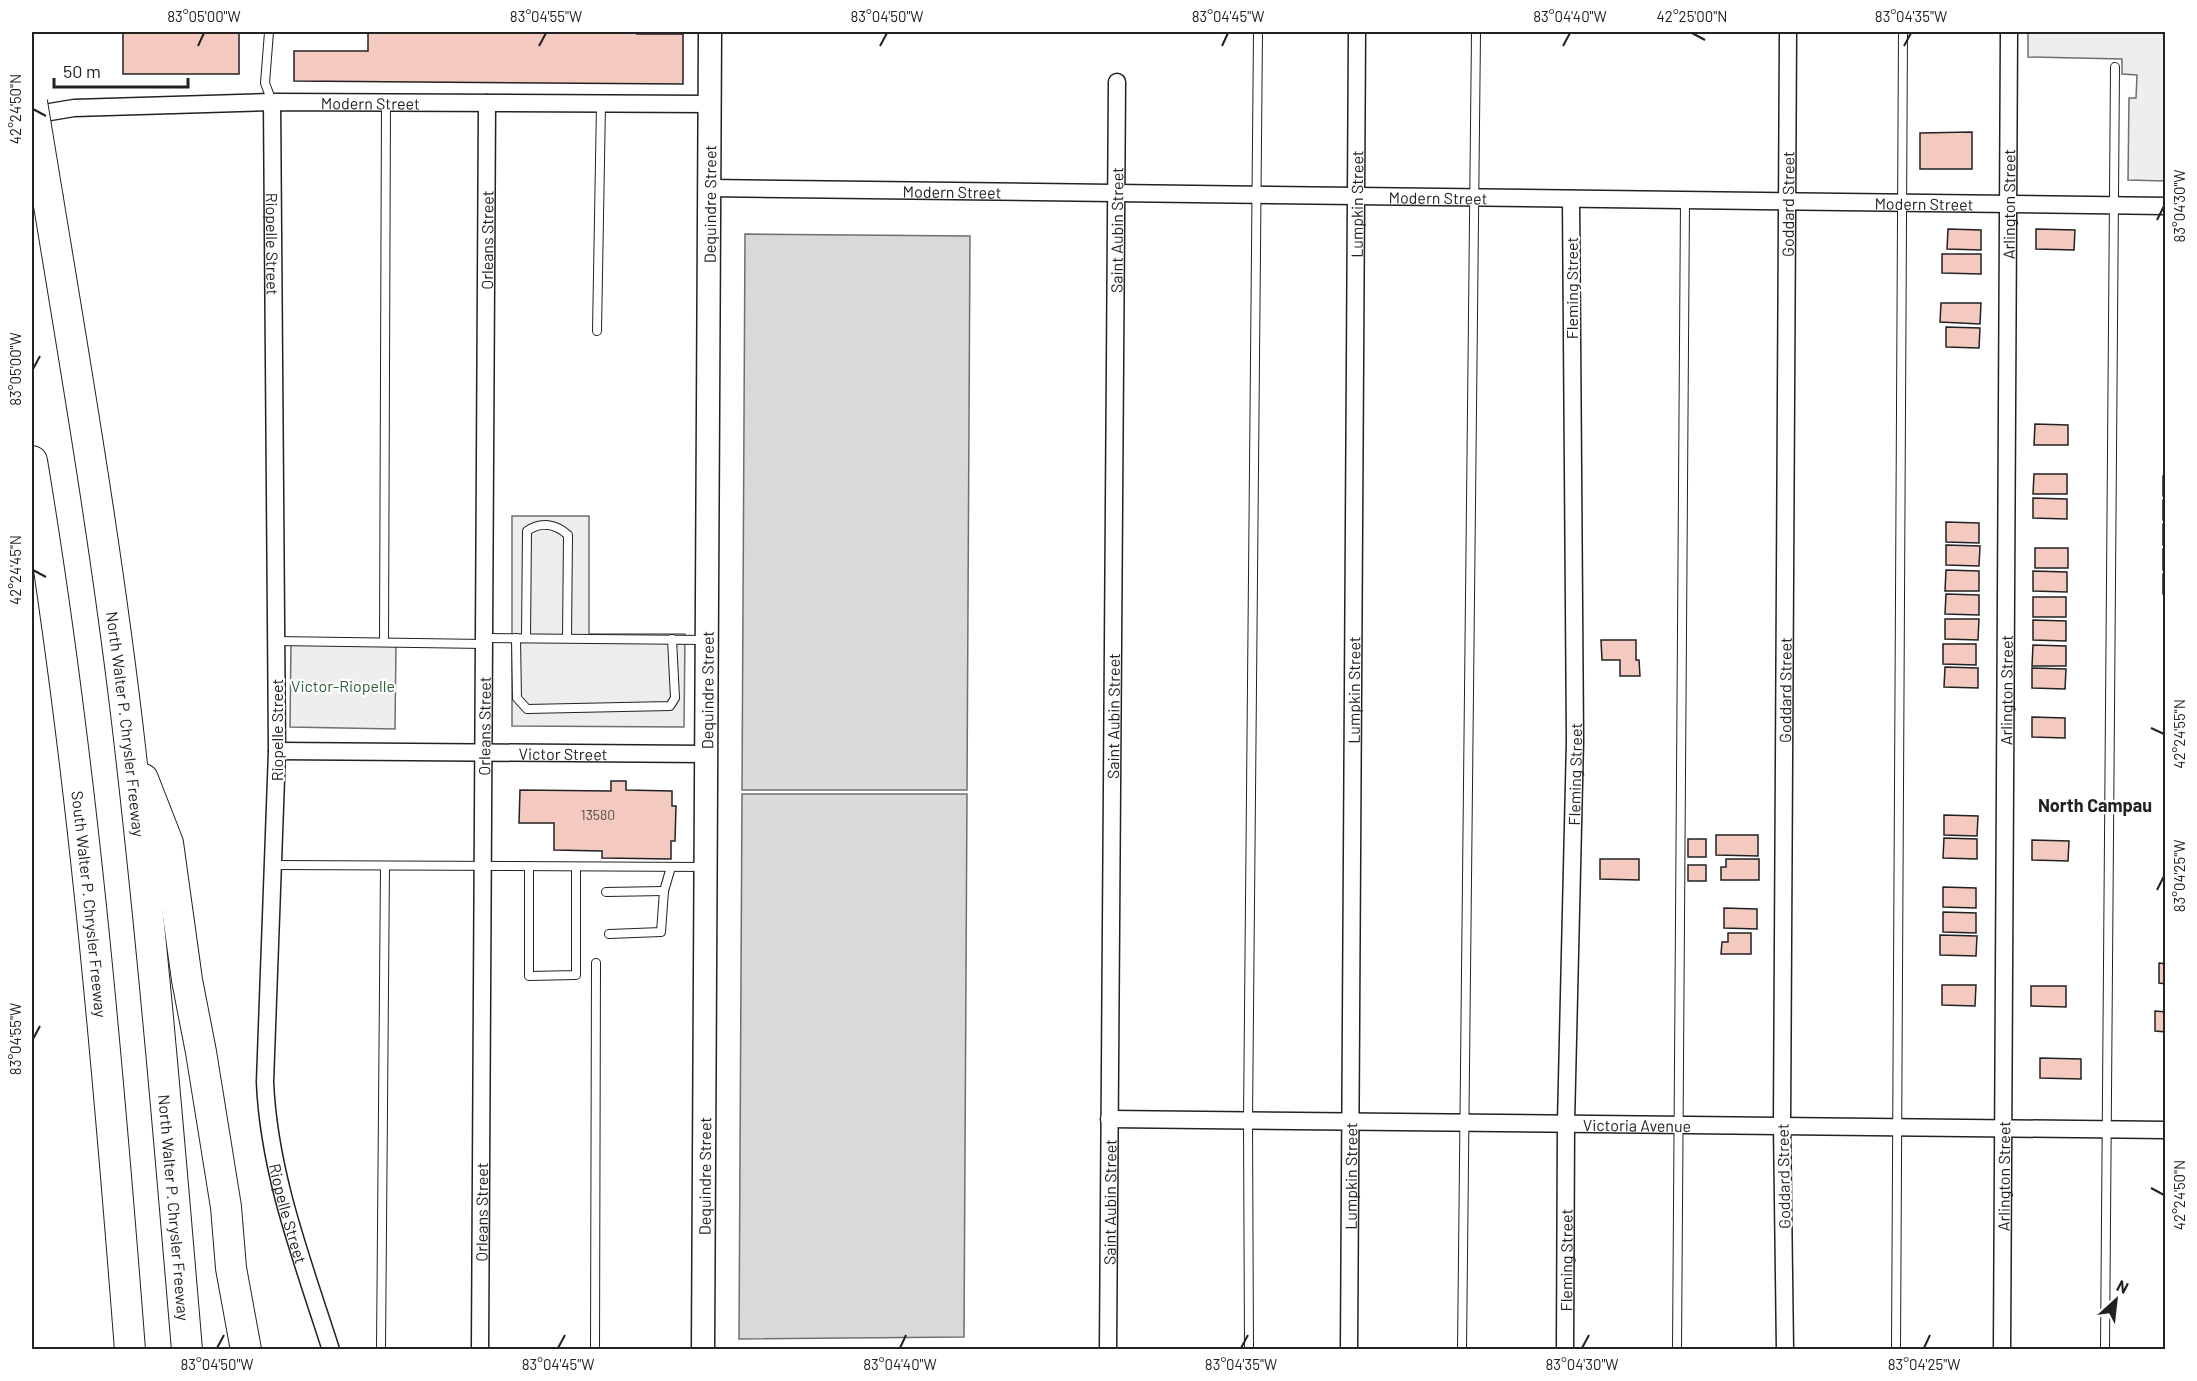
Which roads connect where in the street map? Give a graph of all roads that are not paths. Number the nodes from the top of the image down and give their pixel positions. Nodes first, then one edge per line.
1 (268, 32) edge
2 (710, 32) edge
3 (1258, 32) edge
4 (1357, 32) edge
5 (1476, 32) edge
6 (1788, 32) edge
7 (1903, 32) edge
8 (2009, 32) edge
9 (2115, 67) dead end
10 (1117, 82) dead end
11 (32, 102) edge
12 (272, 102) junction
13 (386, 102) junction
14 (487, 103) junction
15 (601, 104) junction
16 (710, 104) junction
17 (32, 115) edge
18 (709, 188) junction
19 (1115, 194) junction
20 (1257, 196) junction
21 (1356, 197) junction
22 (1475, 198) junction
23 (1571, 198) junction
24 (1685, 200) junction
25 (1787, 201) junction
26 (1902, 203) junction
27 (2009, 205) junction
28 (2114, 206) junction
29 (2166, 206) edge
30 (597, 331) dead end
31 (32, 461) edge
32 (516, 638) junction
33 (526, 638) junction
34 (567, 638) junction
35 (672, 639) junction
36 (706, 640) junction
37 (276, 641) junction
38 (485, 641) junction
39 (384, 642) junction
40 (129, 745) junction
41 (277, 751) junction
42 (484, 753) junction
43 (706, 754) junction
44 (273, 865) junction
45 (385, 866) junction
46 (483, 866) junction
47 (529, 866) junction
48 (576, 867) junction
49 (671, 867) junction
50 (705, 867) junction
51 (664, 891) junction
52 (606, 892) dead end
53 (609, 933) dead end
54 (596, 963) dead end
55 (1109, 1119) junction
56 (1248, 1120) junction
57 (1350, 1121) junction
58 (1464, 1122) junction
59 (1566, 1123) junction
60 (1677, 1124) junction
61 (1782, 1125) junction
62 (1897, 1127) junction
63 (2002, 1128) junction
64 (2107, 1130) junction
65 (2166, 1130) edge
66 (226, 1207) junction
67 (130, 1349) edge
68 (187, 1350) edge
69 (246, 1350) edge
70 (260, 1350) edge
71 (331, 1350) edge
72 (381, 1350) edge
73 (480, 1350) edge
74 (595, 1350) edge
75 (703, 1350) edge
76 (1108, 1350) edge
77 (1249, 1350) edge
78 (1349, 1350) edge
79 (1462, 1350) edge
80 (1565, 1350) edge
81 (1677, 1350) edge
82 (1785, 1350) edge
83 (1896, 1350) edge
84 (2002, 1350) edge
85 (2105, 1350) edge

1 - 12 lane
2 - 16 street, Dequindre Street
3 - 20 lane
4 - 21 street, Lumpkin Street
5 - 22 lane
6 - 25 street, Goddard Street
7 - 26 lane
8 - 27 street, Arlington Street
9 - 28 lane
10 - 19 street, Saint Aubin Street
11 - 40 highway, North Walter P. Chrysler Freeway, bridge
12 - 13 street, Modern Street
12 - 17 street, Modern Street
12 - 37 street, Riopelle Street
13 - 14 street, Modern Street
13 - 39 lane
14 - 15 street, Modern Street
14 - 38 street, Orleans Street
15 - 16 street, Modern Street
15 - 30 lane
16 - 18 street, Dequindre Street
18 - 19 street, Modern Street
18 - 36 street, Dequindre Street
19 - 20 street, Modern Street
19 - 55 street, Saint Aubin Street
20 - 21 street, Modern Street
20 - 56 lane
21 - 22 street, Modern Street
21 - 57 street, Lumpkin Street
22 - 23 street, Modern Street
22 - 58 lane
23 - 24 street, Modern Street
23 - 59 street, Fleming Street
24 - 25 street, Modern Street
24 - 60 lane
25 - 26 street, Modern Street
25 - 61 street, Goddard Street
26 - 27 street, Modern Street
26 - 62 lane
27 - 28 street, Modern Street
27 - 63 street, Arlington Street
28 - 29 street, Modern Street
28 - 64 lane
31 - 67 highway, South Walter P. Chrysler Freeway
32 - 33 lane
32 - 35 lane
32 - 38 lane
33 - 34 lane
33 - 34 lane
34 - 35 lane
35 - 36 lane
36 - 43 street, Dequindre Street
37 - 39 lane
37 - 41 street, Riopelle Street
38 - 39 lane
38 - 42 street, Orleans Street
40 - 66 highway
40 - 68 highway, North Walter P. Chrysler Freeway
41 - 42 street, Victor Street
41 - 44 street, Riopelle Street
42 - 43 street, Victor Street
42 - 46 street, Orleans Street
43 - 50 street, Dequindre Street
44 - 45 lane
44 - 71 street, Riopelle Street
45 - 46 lane
45 - 72 lane
46 - 47 lane
46 - 73 street, Orleans Street
47 - 48 lane
47 - 48 lane
48 - 49 lane
49 - 50 lane
49 - 51 lane
50 - 75 street, Dequindre Street
51 - 52 lane
51 - 53 lane
54 - 74 lane
55 - 56 street, Victoria Avenue
55 - 76 street, Saint Aubin Street
56 - 57 street, Victoria Avenue
56 - 77 lane
57 - 58 street, Victoria Avenue
57 - 78 street, Lumpkin Street
58 - 59 street, Victoria Avenue
58 - 79 lane
59 - 60 street, Victoria Avenue
59 - 80 street, Fleming Street
60 - 61 street, Victoria Avenue
60 - 81 lane
61 - 62 street, Victoria Avenue
61 - 82 street, Goddard Street
62 - 63 street, Victoria Avenue
62 - 83 lane
63 - 64 street, Victoria Avenue
63 - 84 street, Arlington Street
64 - 65 street, Victoria Avenue
64 - 85 lane
66 - 69 highway
66 - 70 highway

